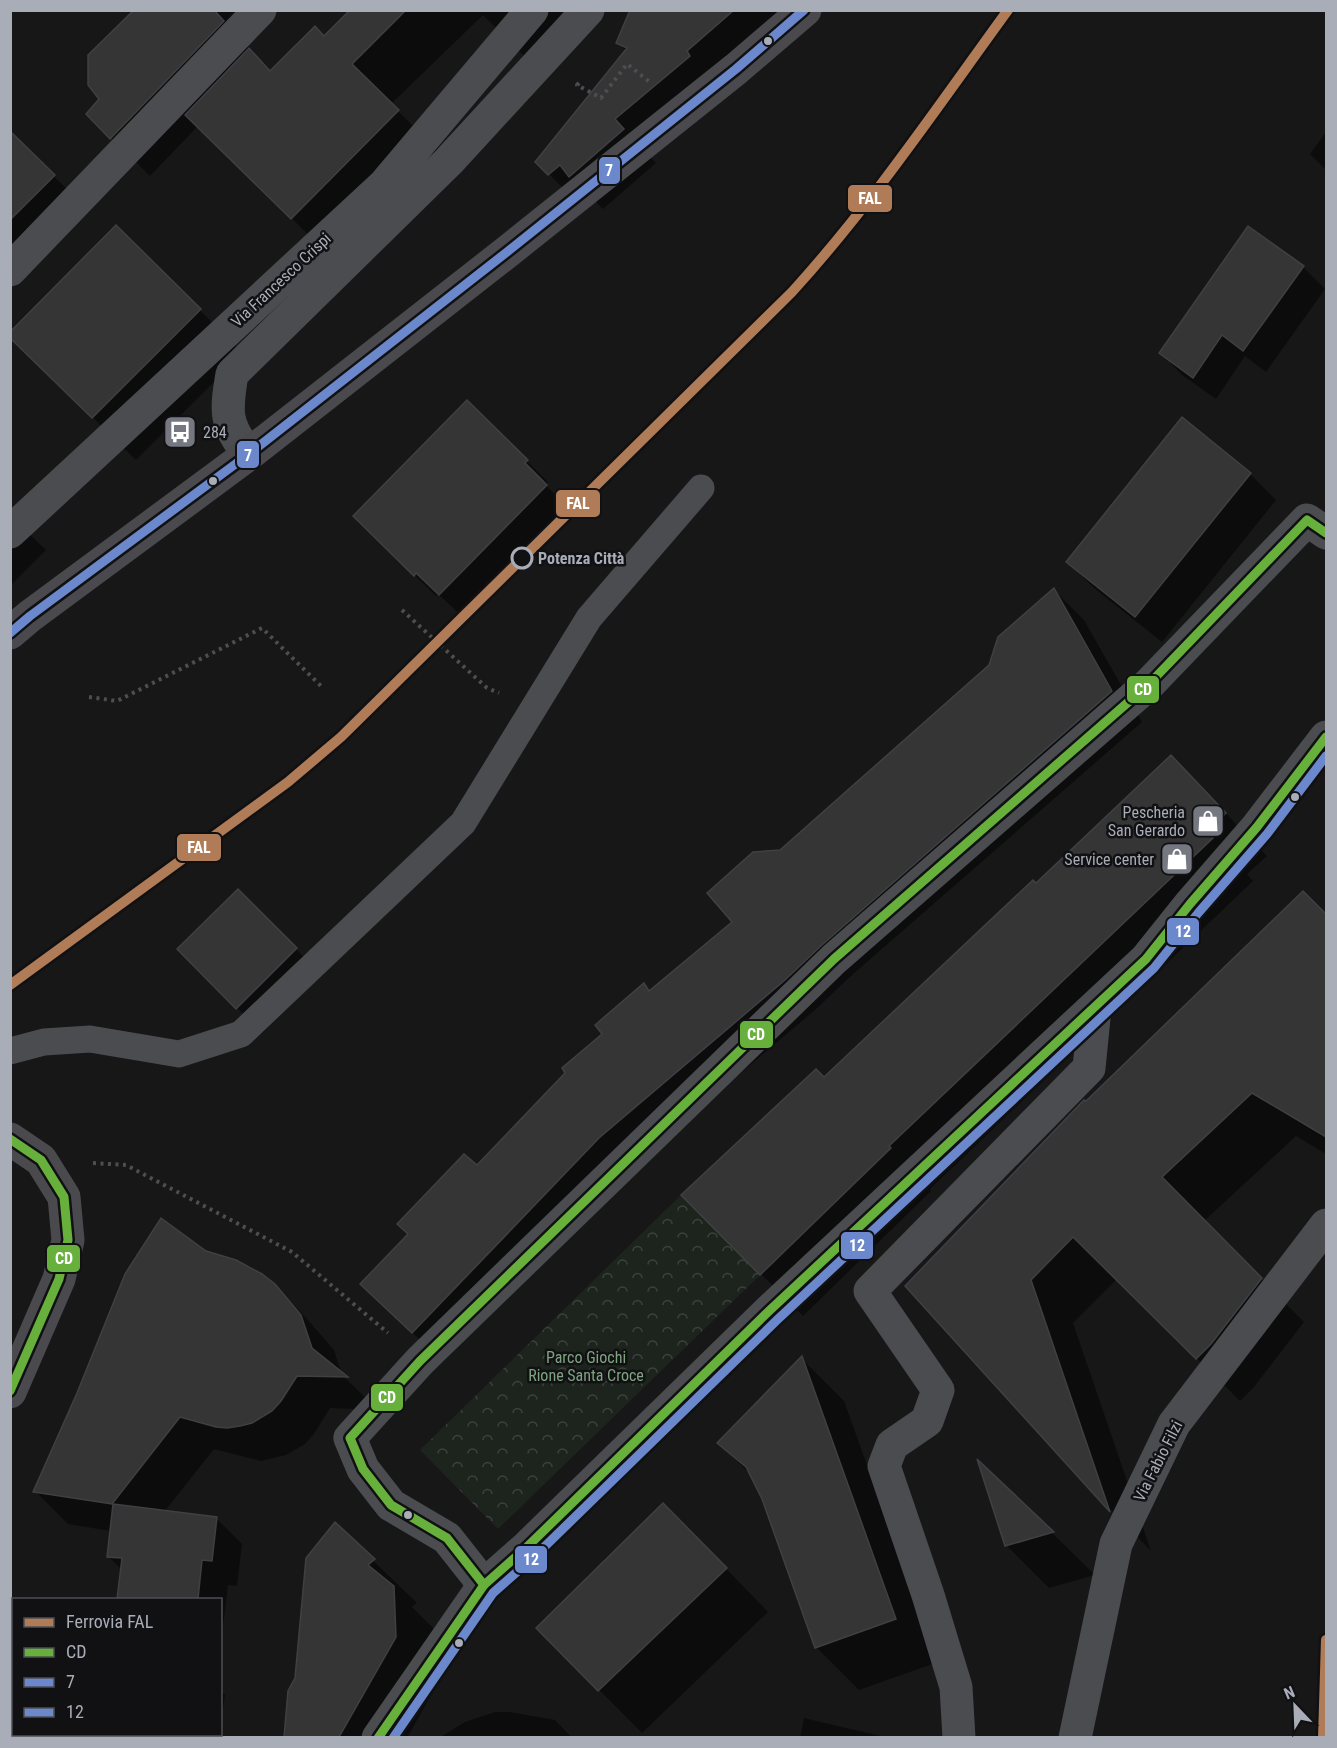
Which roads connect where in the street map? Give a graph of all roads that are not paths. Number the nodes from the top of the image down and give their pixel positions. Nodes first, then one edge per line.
1 (260, 10) edge
2 (532, 10) edge
3 (588, 10) edge
4 (805, 10) edge
5 (10, 270) edge
6 (249, 454) junction
7 (701, 488) dead end
8 (10, 532) edge
9 (1326, 533) edge
10 (10, 633) edge
11 (1326, 737) edge
12 (1095, 1008) junction
13 (10, 1051) edge
14 (10, 1139) edge
15 (1326, 1225) edge
16 (10, 1392) edge
17 (484, 1586) junction
18 (378, 1737) edge
19 (959, 1737) edge
20 (1075, 1737) edge

1 - 5 street
2 - 8 street, Via Francesco Crispi
3 - 6 street, Via Francesco Crispi
4 - 6 street
6 - 10 street
7 - 13 lane
9 - 17 street
11 - 12 street
12 - 17 street
12 - 19 street
14 - 16 street
15 - 20 street, Via Fabio Filzi
17 - 18 street

